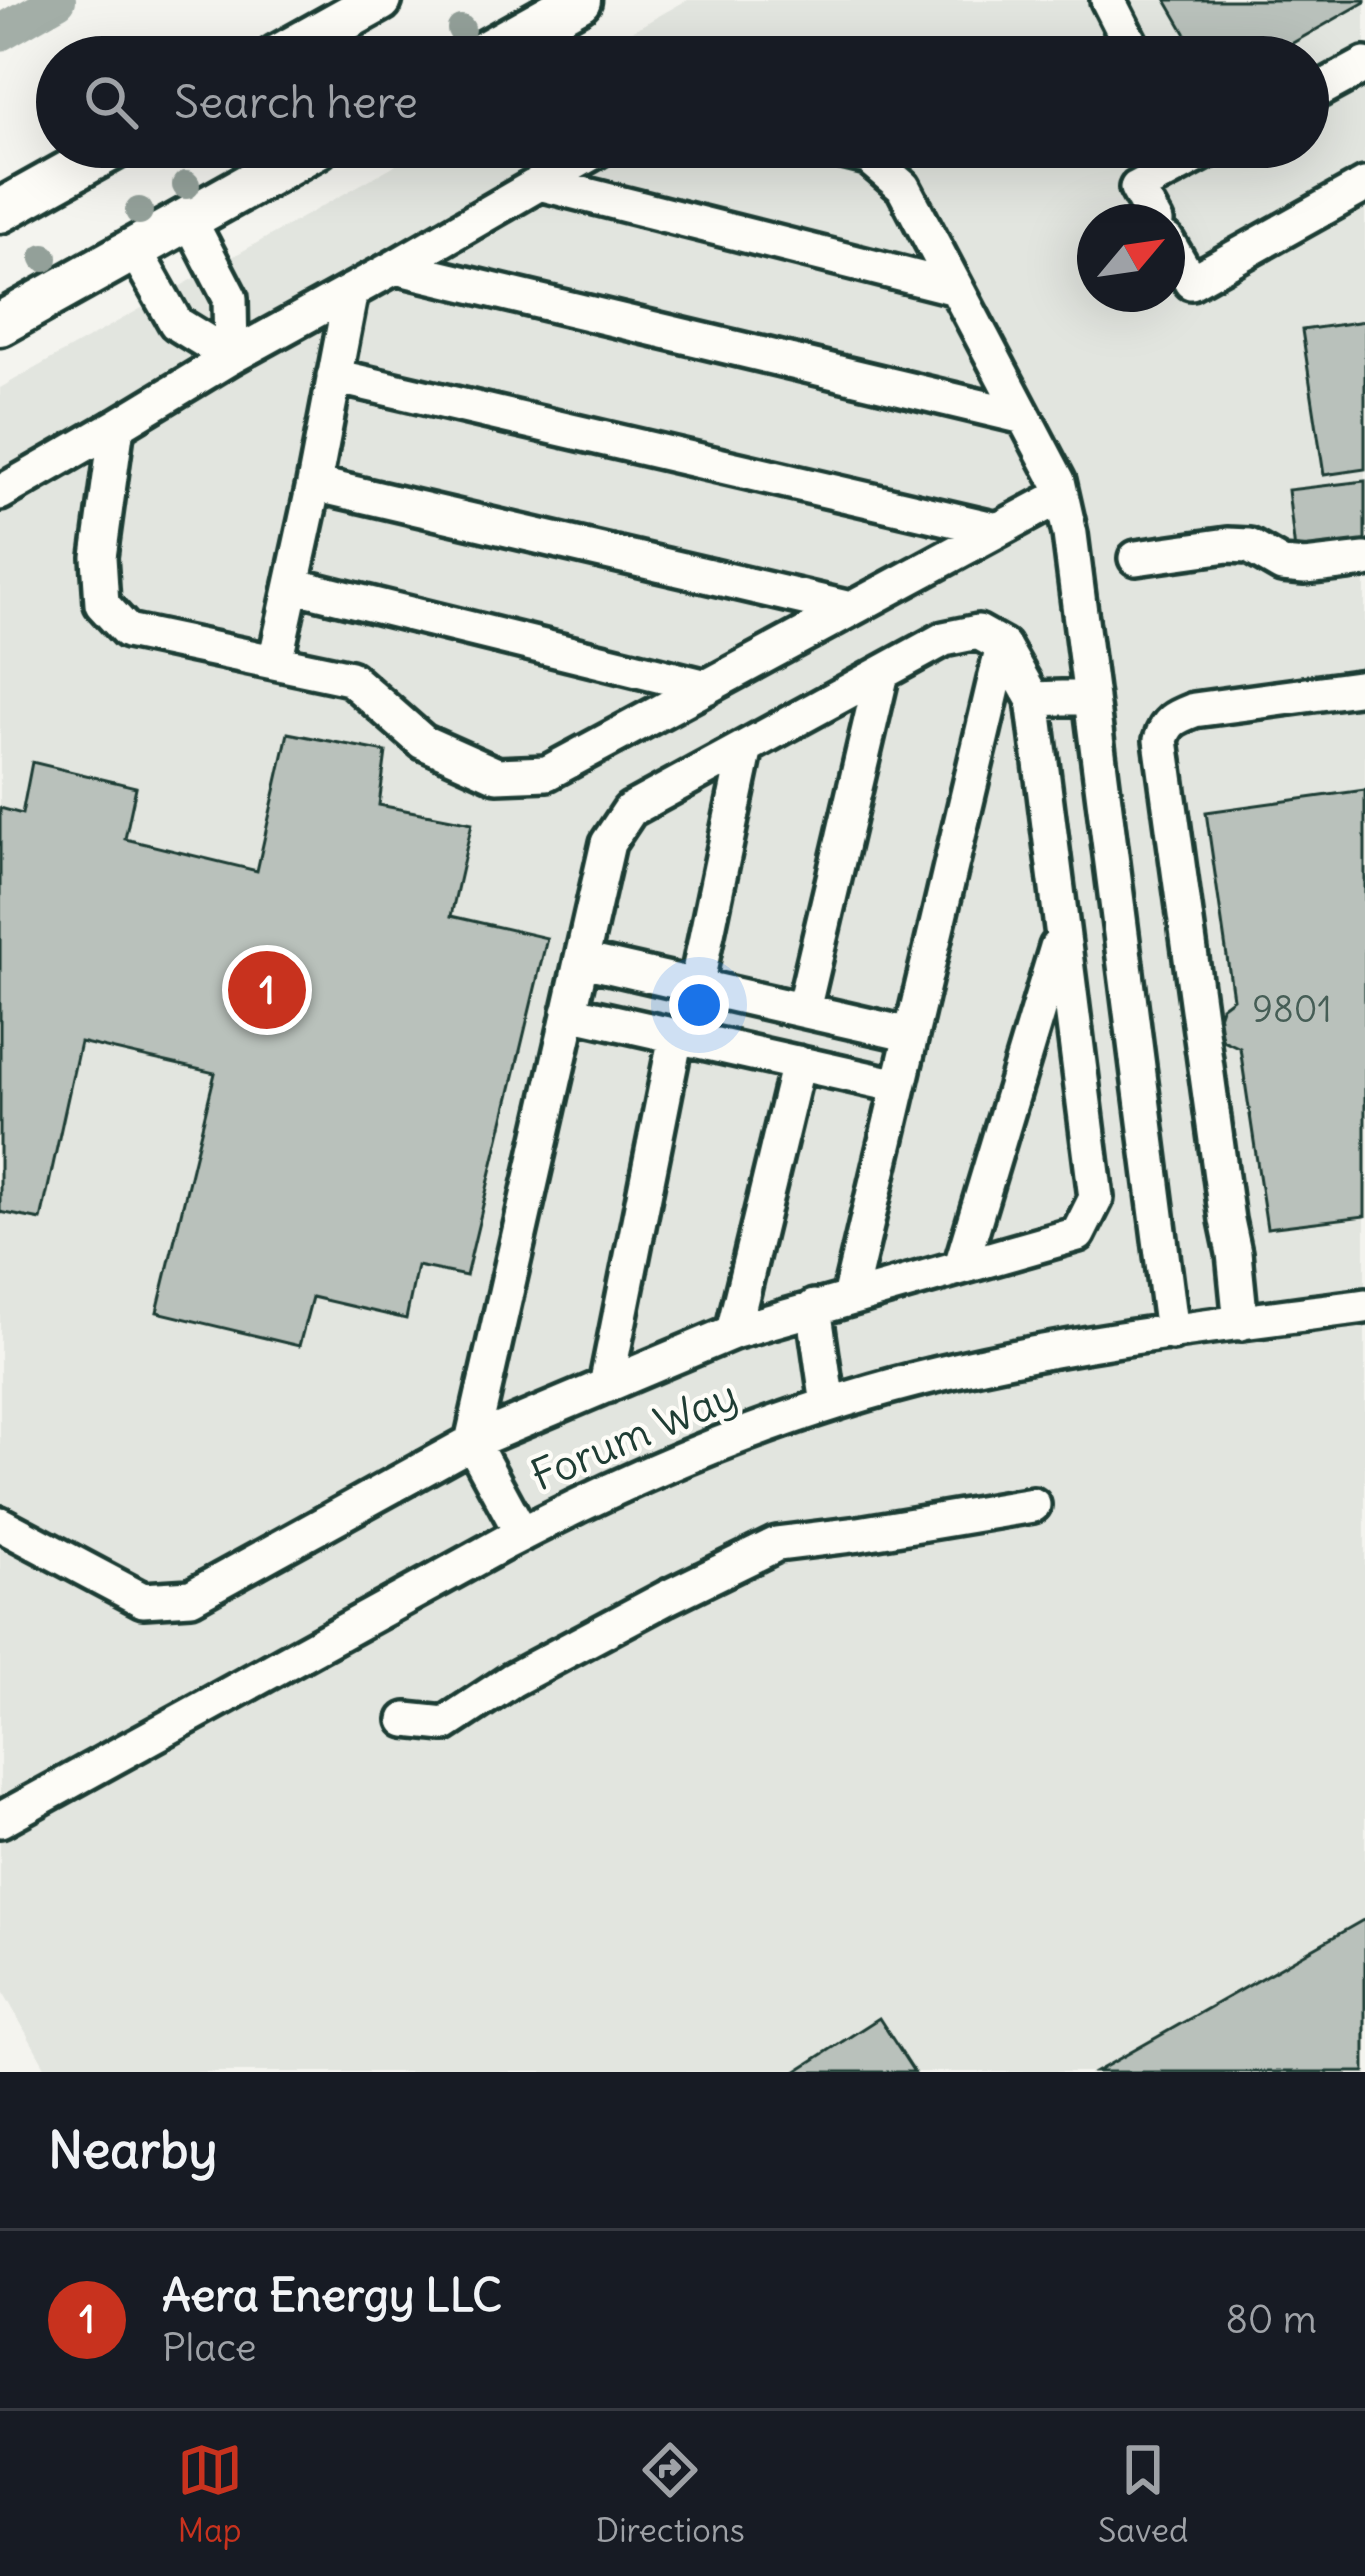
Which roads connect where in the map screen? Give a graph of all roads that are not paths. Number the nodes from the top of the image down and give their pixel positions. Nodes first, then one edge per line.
1 (380, 0) edge
2 (579, 0) edge
3 (1108, 0) edge
4 (315, 36) edge
5 (515, 36) edge
6 (1126, 36) edge
7 (1365, 65) edge
8 (1329, 85) edge
9 (77, 168) edge
10 (280, 168) edge
11 (565, 168) edge
12 (880, 168) edge
13 (1169, 168) edge
14 (538, 183) junction
15 (1365, 185) edge
16 (1146, 204) edge
17 (0, 211) edge
18 (189, 219) junction
19 (134, 249) junction
20 (395, 267) junction
21 (1185, 272) edge
22 (956, 288) junction
23 (351, 291) junction
24 (0, 324) edge
25 (231, 357) junction
26 (334, 376) junction
27 (1024, 417) junction
28 (118, 426) junction
29 (314, 484) junction
30 (0, 494) edge
31 (1061, 496) junction
32 (998, 530) junction
33 (1136, 558) dead end
34 (1365, 560) edge
35 (292, 585) junction
36 (851, 609) junction
37 (1003, 646) junction
38 (275, 662) junction
39 (882, 673) junction
40 (707, 687) junction
41 (1365, 687) edge
42 (1091, 697) junction
43 (1033, 699) junction
44 (746, 747) junction
45 (1060, 934) junction
46 (582, 959) junction
47 (696, 986) junction
48 (803, 1010) junction
49 (569, 1012) junction
50 (911, 1035) junction
51 (676, 1036) junction
52 (798, 1063) junction
53 (899, 1086) junction
54 (961, 1266) junction
55 (849, 1298) junction
56 (1365, 1306) edge
57 (814, 1307) junction
58 (1241, 1323) junction
59 (733, 1332) junction
60 (1172, 1333) junction
61 (606, 1386) junction
62 (828, 1405) junction
63 (472, 1442) junction
64 (1033, 1505) dead end
65 (0, 1524) edge
66 (522, 1534) junction
67 (406, 1720) dead end
68 (0, 1820) edge

1 - 4 main road
2 - 5 main road
3 - 6 street
7 - 8 street
9 - 17 main road
10 - 18 main road
11 - 14 street
12 - 22 street
13 - 16 street
14 - 20 street
14 - 22 street
15 - 21 street
18 - 19 main road
18 - 25 street
19 - 24 main road
19 - 25 street
20 - 23 street
20 - 27 street
22 - 27 street
23 - 25 street
23 - 26 street
25 - 28 street
26 - 29 street
26 - 32 street
27 - 31 street
28 - 30 street
28 - 38 street
29 - 35 street
29 - 36 street
31 - 32 street
31 - 42 street
32 - 36 street
33 - 34 street
35 - 38 street
35 - 40 street
36 - 40 street
37 - 39 street
37 - 43 street
37 - 50 street
38 - 40 street
39 - 44 street
39 - 48 street
41 - 58 street
42 - 43 street
42 - 60 street
43 - 45 street
44 - 46 street
44 - 47 street
45 - 54 street
45 - 54 street
46 - 47 street
46 - 49 street
47 - 48 street
48 - 50 street
49 - 51 street
49 - 63 street
50 - 53 street
51 - 52 street
51 - 61 street
52 - 53 street
52 - 59 street
53 - 55 street
54 - 55 street
55 - 57 street
56 - 58 street, Forum Way
57 - 59 street
57 - 62 street
58 - 60 street, Forum Way
59 - 61 street
60 - 62 street, Forum Way
61 - 63 street
62 - 66 street, Forum Way
63 - 65 street
63 - 66 street
64 - 67 street
66 - 68 street, Forum Way

